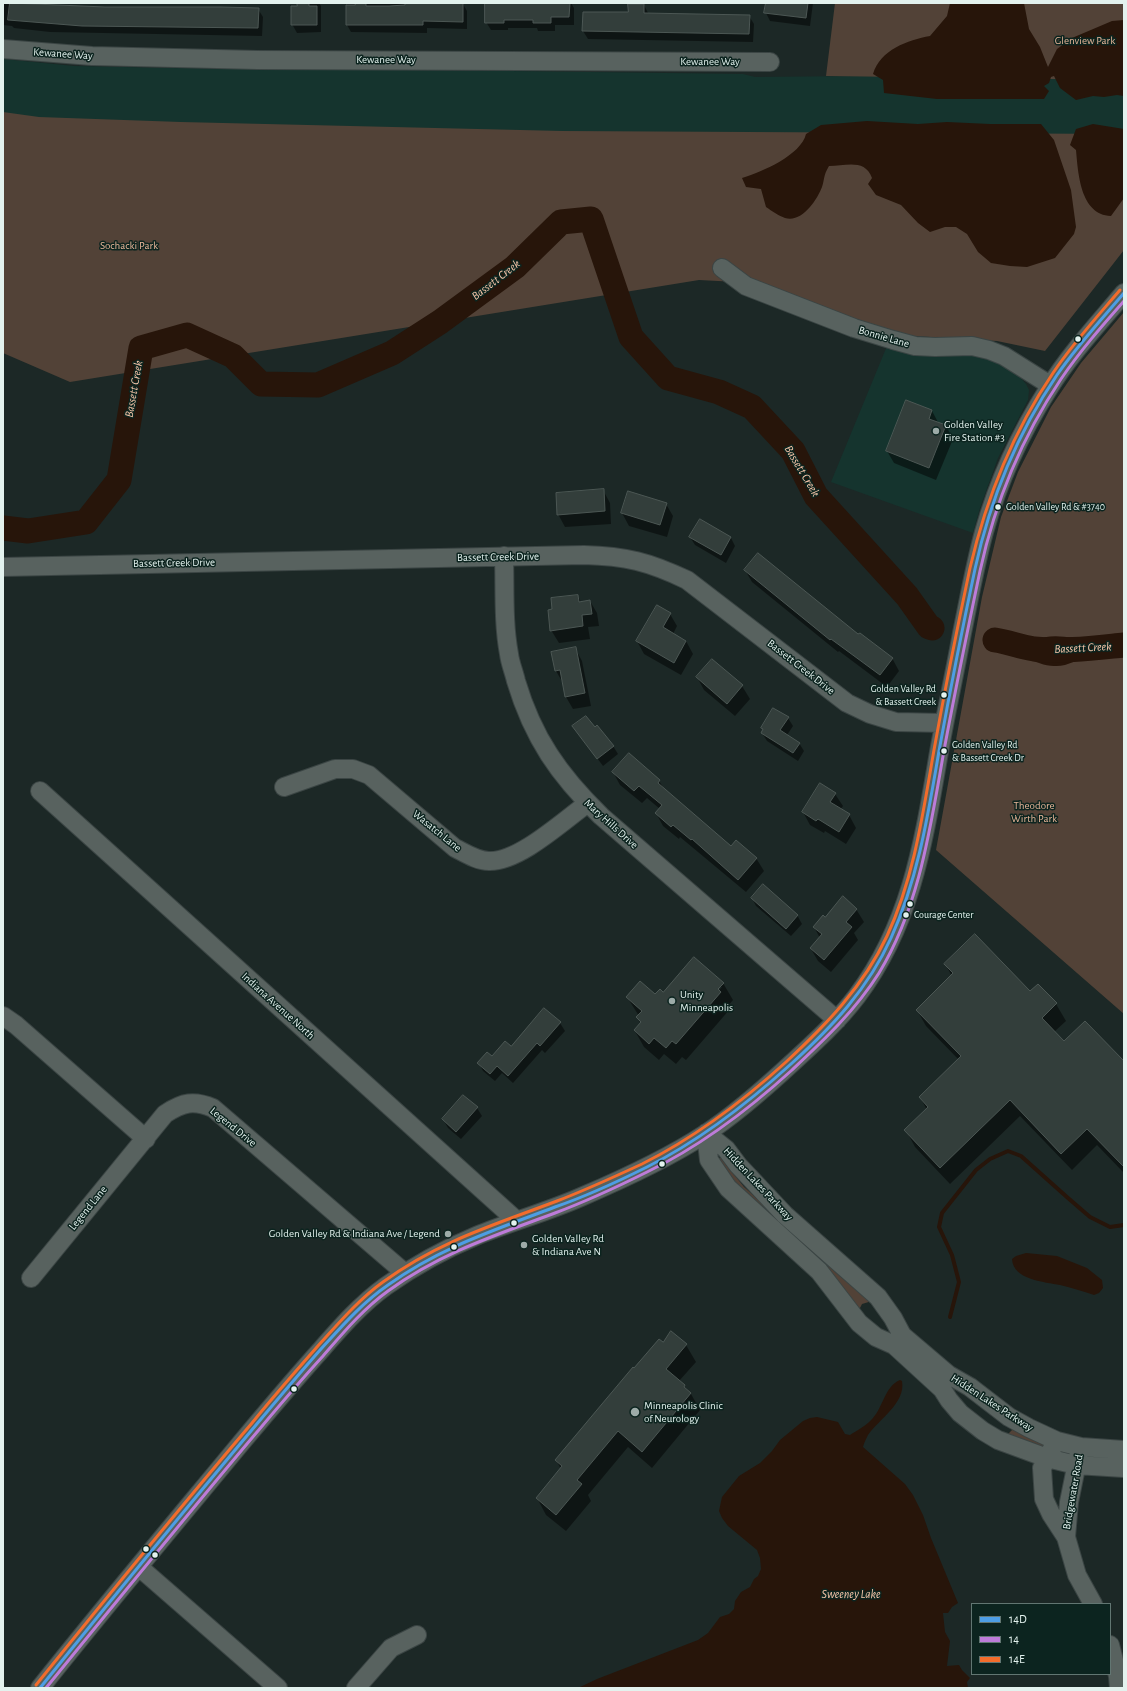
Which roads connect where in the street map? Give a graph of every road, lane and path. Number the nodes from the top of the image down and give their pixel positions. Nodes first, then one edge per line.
1 (3, 49) edge
2 (770, 62) dead end
3 (722, 268) dead end
4 (1124, 294) edge
5 (1050, 385) junction
6 (504, 556) junction
7 (3, 566) edge
8 (944, 723) junction
9 (284, 787) dead end
10 (40, 791) dead end
11 (588, 803) junction
12 (3, 1016) edge
13 (837, 1020) junction
14 (706, 1133) junction
15 (146, 1138) junction
16 (517, 1221) junction
17 (405, 1273) junction
18 (31, 1278) dead end
19 (1057, 1441) junction
20 (1081, 1447) junction
21 (1124, 1450) edge
22 (1047, 1458) junction
23 (1076, 1465) junction
24 (1124, 1468) edge
25 (1066, 1537) junction
26 (138, 1567) junction
27 (1092, 1603) edge
28 (417, 1635) dead end
29 (1111, 1649) edge
30 (40, 1688) edge
31 (278, 1688) edge
32 (356, 1688) edge
33 (1119, 1688) edge

1 - 2 street, Kewanee Way
3 - 5 street, Bonnie Lane
4 - 5 street
5 - 8 street
6 - 7 street, Bassett Creek Drive
6 - 8 street, Bassett Creek Drive
6 - 11 street, Mary Hills Drive
8 - 13 street
9 - 11 street, Wasatch Lane
10 - 16 street, Indiana Avenue North
11 - 13 street, Mary Hills Drive
12 - 15 street
13 - 14 street
14 - 16 street
14 - 19 street, Hidden Lakes Parkway
14 - 22 street, Hidden Lakes Parkway
15 - 17 street, Legend Drive
15 - 18 street, Legend Lane
16 - 17 street
17 - 26 street
19 - 20 street, Hidden Lakes Parkway
19 - 22 street, Bridgewater Road
20 - 21 street, Hidden Lakes Parkway
20 - 23 street, Bridgewater Road
22 - 23 street, Hidden Lakes Parkway
22 - 25 street, Bridgewater Road
23 - 24 street, Hidden Lakes Parkway
23 - 25 street, Bridgewater Road
25 - 27 street, Bridgewater Road
26 - 30 street
26 - 31 street
28 - 32 street
29 - 33 street

